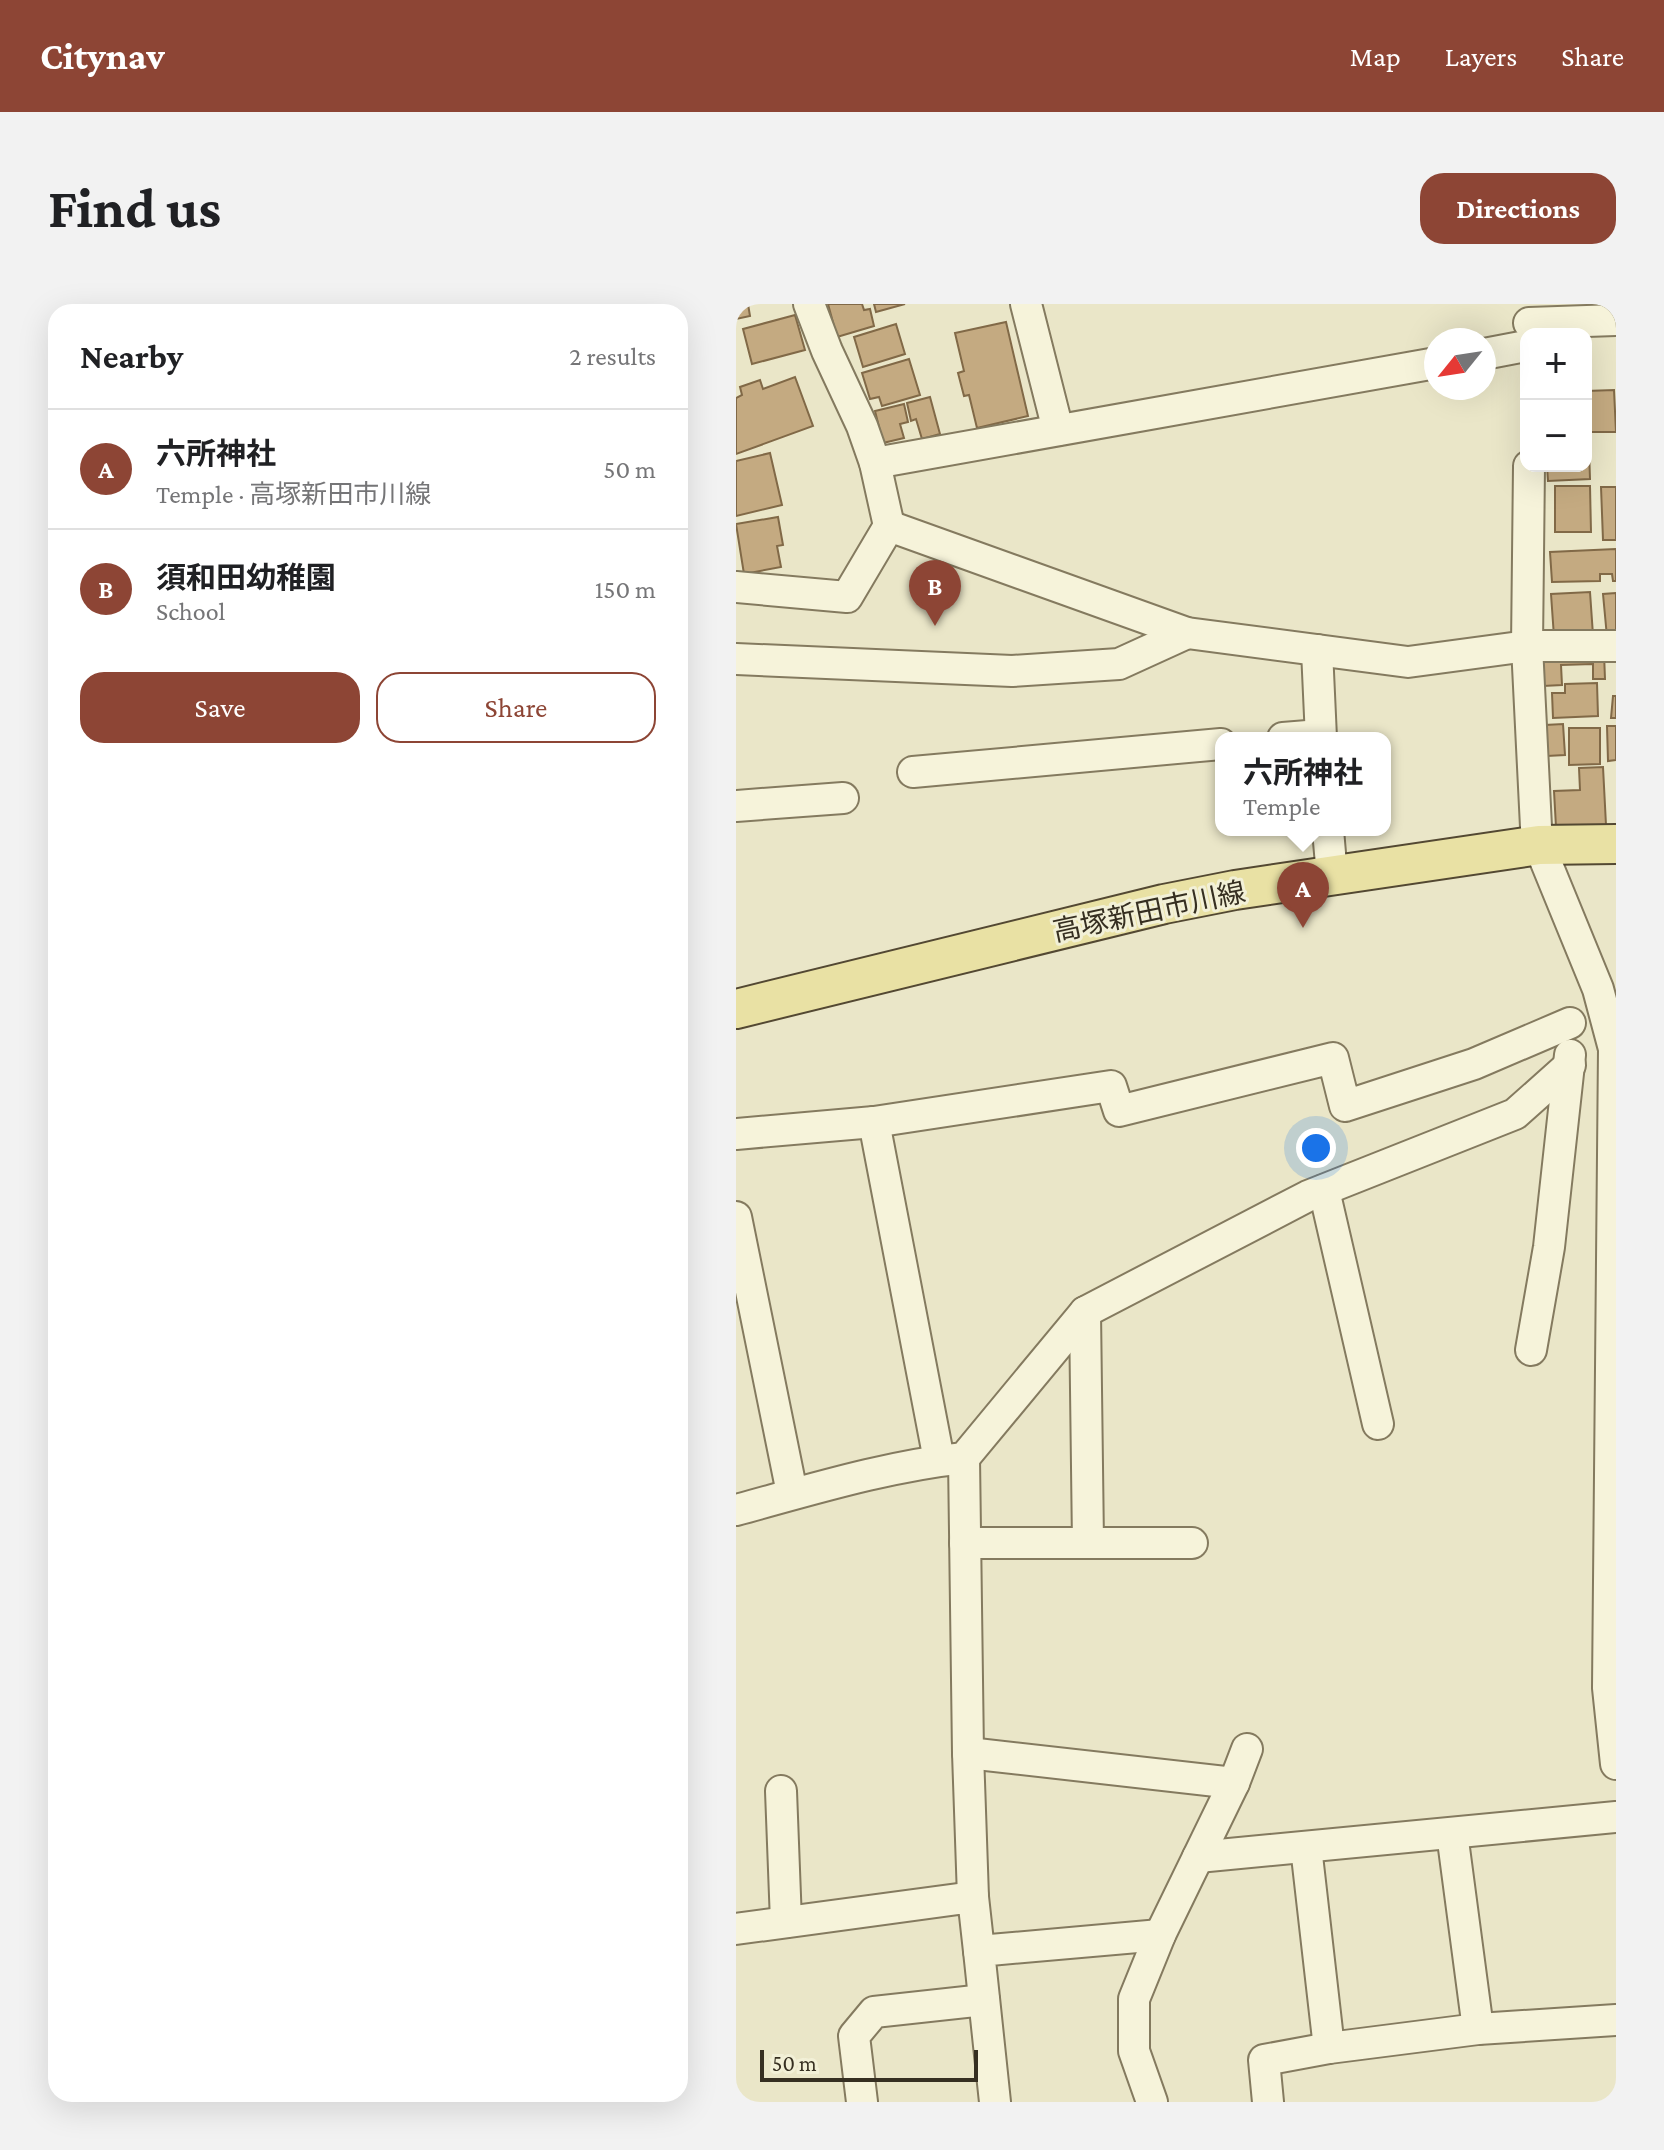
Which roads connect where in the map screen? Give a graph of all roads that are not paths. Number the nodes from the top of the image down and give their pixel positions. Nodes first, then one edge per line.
1 (809, 304) edge
2 (1026, 304) edge
3 (1616, 320) edge
4 (1527, 327) edge
5 (1496, 346) edge
6 (1424, 365) edge
7 (1058, 430) junction
8 (875, 463) junction
9 (1529, 472) edge
10 (889, 526) junction
11 (736, 587) edge
12 (1187, 633) junction
13 (1527, 646) junction
14 (1616, 646) edge
15 (1317, 650) junction
16 (736, 659) edge
17 (1321, 732) edge
18 (1215, 745) edge
19 (913, 772) dead end
20 (843, 798) dead end
21 (736, 806) edge
22 (1329, 836) edge
23 (1616, 844) edge
24 (1539, 845) junction
25 (1332, 876) junction
26 (1598, 989) junction
27 (736, 1009) edge
28 (1570, 1023) junction
29 (1570, 1065) junction
30 (1615, 1107) edge
31 (874, 1122) junction
32 (736, 1134) edge
33 (1324, 1190) junction
34 (1614, 1192) edge
35 (736, 1217) edge
36 (1085, 1312) junction
37 (1531, 1350) dead end
38 (1378, 1424) dead end
39 (951, 1459) junction
40 (792, 1493) junction
41 (736, 1510) edge
42 (1613, 1527) edge
43 (965, 1543) junction
44 (1088, 1543) junction
45 (1192, 1543) dead end
46 (1612, 1688) edge
47 (1247, 1749) dead end
48 (968, 1753) junction
49 (1616, 1764) edge
50 (1234, 1783) junction
51 (781, 1791) dead end
52 (1616, 1817) edge
53 (1452, 1833) junction
54 (1306, 1847) junction
55 (1198, 1857) junction
56 (973, 1897) junction
57 (786, 1922) junction
58 (736, 1929) edge
59 (1160, 1935) junction
60 (979, 1951) junction
61 (984, 2000) junction
62 (1616, 2020) edge
63 (1478, 2029) junction
64 (1329, 2048) junction
65 (862, 2102) edge
66 (995, 2102) edge
67 (1152, 2102) edge
68 (1268, 2102) edge

1 - 8 street
2 - 7 street
3 - 4 street
4 - 5 street
6 - 7 street
7 - 8 street
8 - 10 street
9 - 13 street
10 - 11 street
10 - 12 street
12 - 15 street
12 - 16 street
13 - 14 street
13 - 15 street
13 - 24 street
15 - 17 street
18 - 19 street
20 - 21 street
22 - 25 street
23 - 24 main road, 高塚新田市川線
24 - 25 main road, 高塚新田市川線
24 - 26 street
25 - 27 main road, 高塚新田市川線
26 - 28 street
26 - 30 street
28 - 29 street
28 - 31 street
29 - 33 street
29 - 37 street
30 - 34 street
31 - 32 street
31 - 39 street
33 - 36 street
33 - 38 street
34 - 42 street
35 - 40 street
36 - 39 street
36 - 44 street
39 - 40 street
39 - 43 street
40 - 41 street
42 - 46 street
43 - 44 street
43 - 48 street
44 - 45 street
46 - 49 street
47 - 50 street
48 - 50 street
48 - 56 street
50 - 55 street
51 - 57 street
52 - 53 street
53 - 54 street
53 - 63 street
54 - 55 street
54 - 64 street
55 - 59 street
56 - 57 street
56 - 60 street
57 - 58 street
59 - 60 street
59 - 67 street
60 - 61 street
61 - 65 street
61 - 66 street
62 - 63 street
63 - 64 street
64 - 68 street

